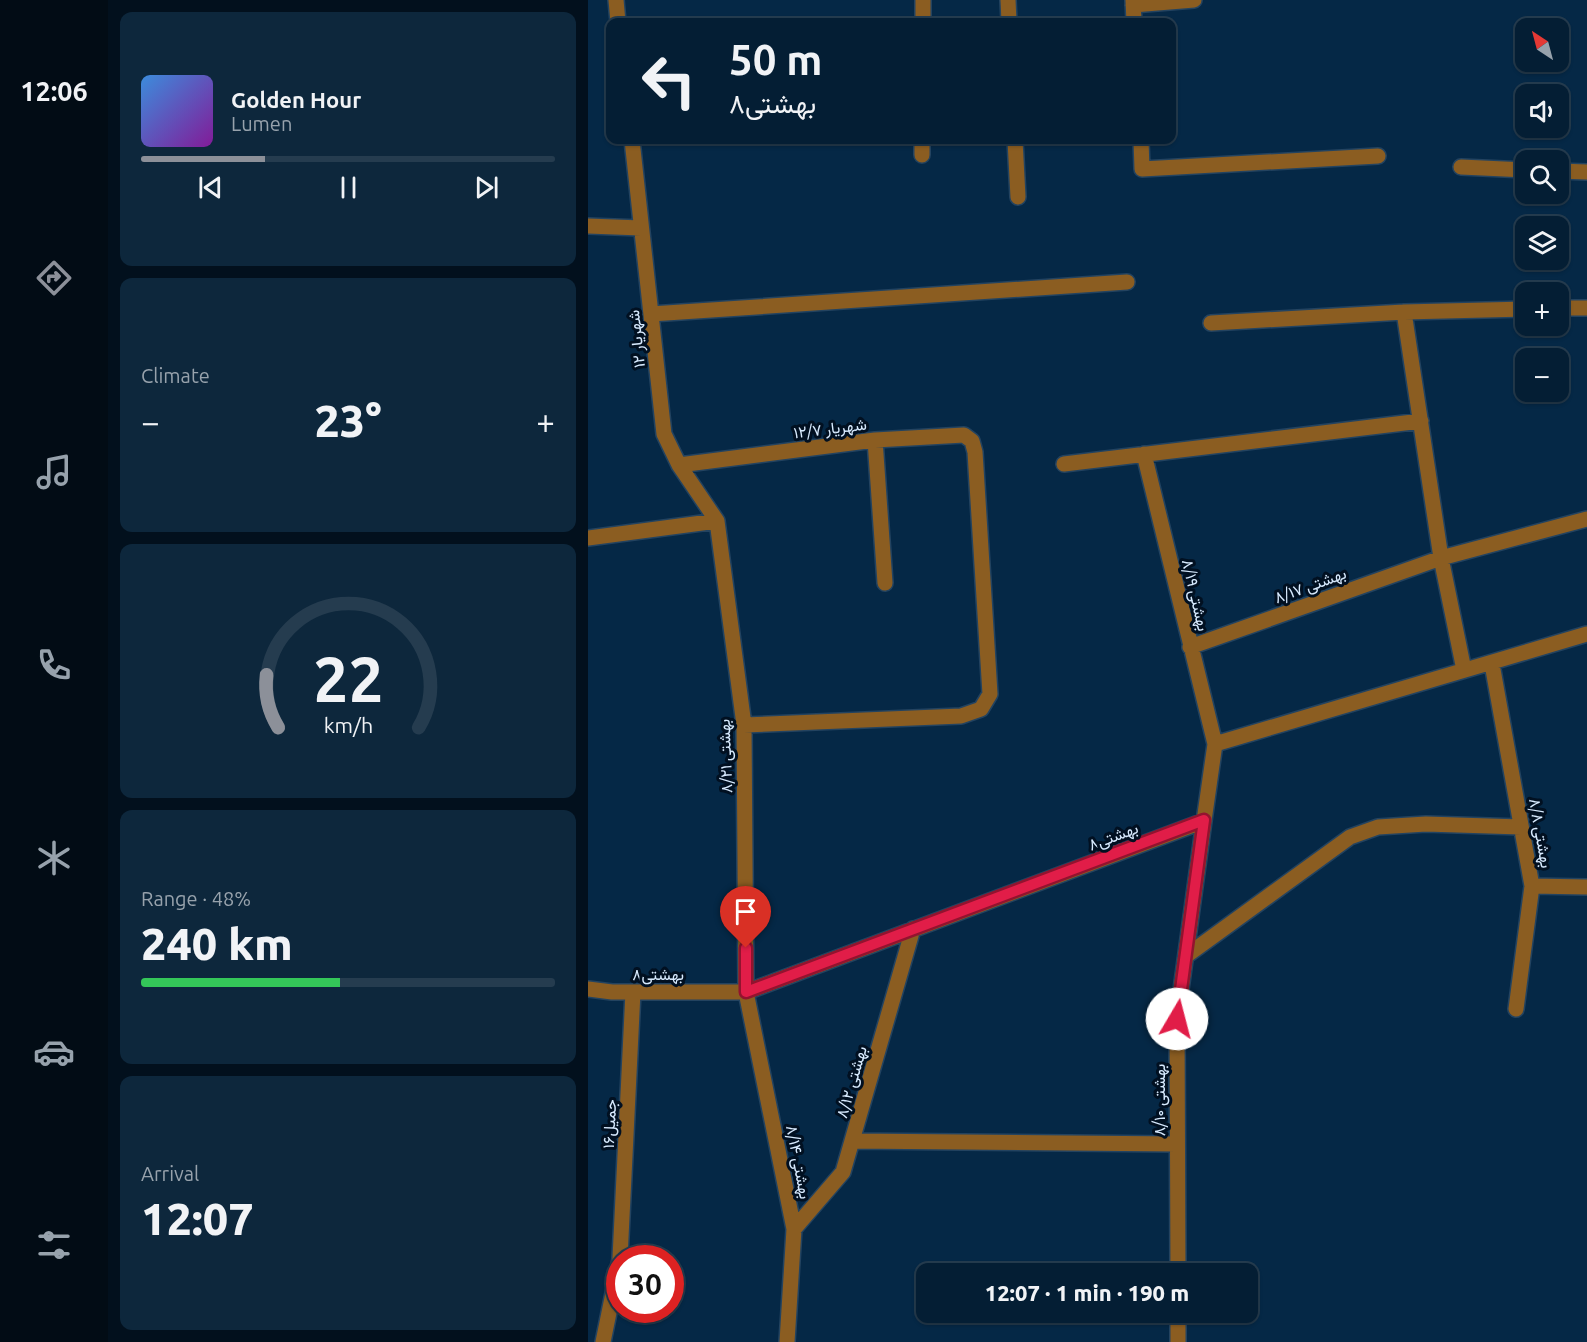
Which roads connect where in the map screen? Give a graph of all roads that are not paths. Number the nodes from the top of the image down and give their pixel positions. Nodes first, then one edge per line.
1 (616, 0) edge
2 (923, 0) edge
3 (1008, 0) edge
4 (1194, 0) edge
5 (1133, 3) edge
6 (618, 18) edge
7 (923, 18) edge
8 (1009, 18) edge
9 (1134, 18) edge
10 (632, 144) edge
11 (1015, 144) edge
12 (1141, 144) edge
13 (1378, 156) dead end
14 (1461, 167) dead end
15 (1515, 169) edge
16 (1569, 171) edge
17 (1587, 172) edge
18 (1018, 197) dead end
19 (588, 226) edge
20 (641, 228) junction
21 (1127, 282) dead end
22 (1569, 308) edge
23 (1587, 308) edge
24 (1515, 309) edge
25 (1404, 312) junction
26 (651, 314) junction
27 (1211, 323) dead end
28 (1421, 421) junction
29 (875, 440) junction
30 (1144, 454) junction
31 (1064, 464) dead end
32 (679, 465) junction
33 (1587, 519) edge
34 (717, 521) junction
35 (588, 538) edge
36 (1441, 558) junction
37 (885, 583) dead end
38 (1587, 634) edge
39 (1190, 647) junction
40 (1492, 664) junction
41 (1464, 670) junction
42 (744, 725) junction
43 (1215, 744) junction
44 (1204, 820) junction
45 (1521, 827) junction
46 (1532, 886) junction
47 (1587, 887) edge
48 (913, 929) junction
49 (1186, 956) junction
50 (588, 989) edge
51 (633, 992) junction
52 (746, 992) junction
53 (1516, 1009) dead end
54 (852, 1141) junction
55 (1177, 1144) junction
56 (794, 1229) junction
57 (621, 1245) edge
58 (1178, 1263) edge
59 (607, 1323) edge
60 (1178, 1323) edge
61 (603, 1342) edge
62 (787, 1342) edge
63 (1178, 1342) edge

1 - 6 street
2 - 7 street
3 - 8 street
4 - 5 street
5 - 9 street
10 - 20 street, شهریار ۱۲
11 - 18 street
12 - 13 street
14 - 15 street
16 - 17 street
19 - 20 street
20 - 26 street, شهریار ۱۲
21 - 26 street
22 - 23 street
24 - 25 street
25 - 27 street
25 - 28 street
26 - 32 street, شهریار ۱۲
28 - 30 street
28 - 36 street
29 - 32 street, شهریار ۱۲/۷
29 - 37 street
29 - 42 street, شهریار ۱۲/۷
30 - 31 street
30 - 39 street, بهشتی ۸/۱۹
32 - 34 street, شهریار ۱۲
33 - 36 street, بهشتی ۸/۱۷
34 - 35 street
34 - 42 street, بهشتی ۸/۲۱
36 - 39 street, بهشتی ۸/۱۷
36 - 41 street
38 - 40 street
39 - 43 street, بهشتی ۸/۱۹
40 - 41 street
40 - 45 street, بهشتی ۸/۸
41 - 43 street
42 - 52 street, بهشتی ۸/۲۱
43 - 44 street
44 - 48 street, بهشتی۸
44 - 49 street, بهشتی ۸/۱۰
45 - 46 street, بهشتی ۸/۸
45 - 49 street
46 - 47 street
46 - 53 street, بهشتی ۸/۸
48 - 52 street, بهشتی۸
48 - 54 street, بهشتی ۸/۱۲
49 - 55 street, بهشتی ۸/۱۰
50 - 51 street, بهشتی۸
51 - 52 street, بهشتی۸
51 - 57 street, جمیل١۶
52 - 56 street, بهشتی ۸/۱۴
54 - 55 street
54 - 56 street, بهشتی ۸/۱۲
55 - 58 street, بهشتی ۸/۱۰
56 - 62 street, بهشتی ۸/۱۴
59 - 61 street, جمیل١۶
60 - 63 street

